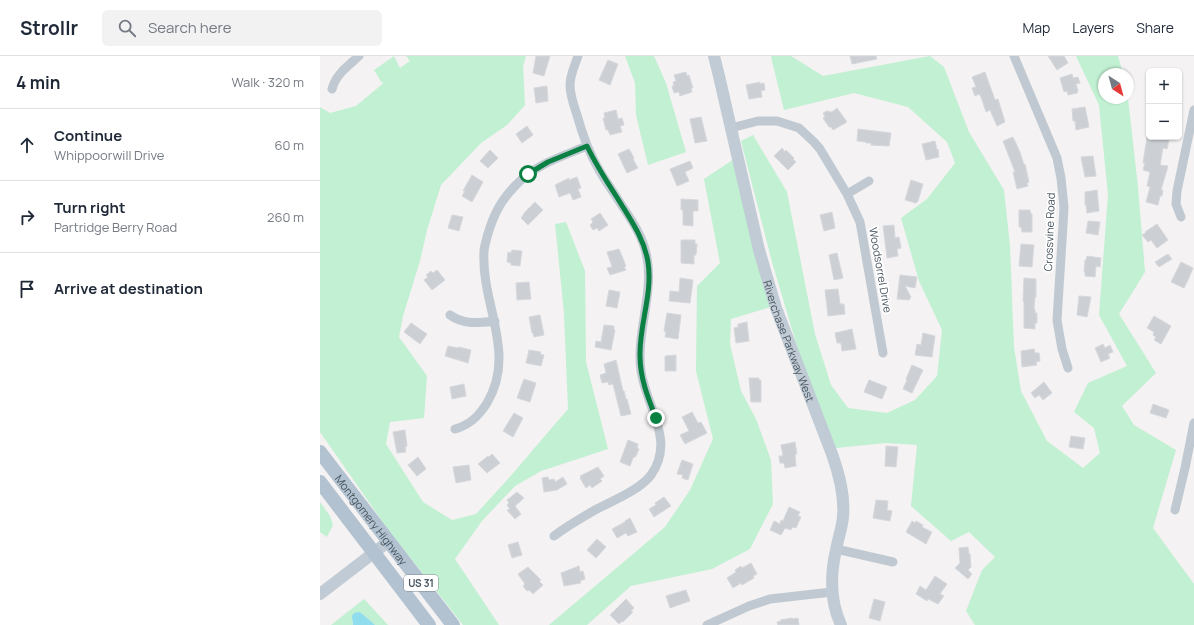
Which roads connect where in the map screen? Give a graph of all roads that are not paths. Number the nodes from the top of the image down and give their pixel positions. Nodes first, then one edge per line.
1 (359, 56) edge
2 (578, 56) edge
3 (714, 56) edge
4 (1014, 56) edge
5 (332, 89) dead end
6 (1194, 110) edge
7 (731, 128) junction
8 (587, 146) junction
9 (869, 181) dead end
10 (847, 194) junction
11 (1181, 217) dead end
12 (450, 315) dead end
13 (495, 321) junction
14 (883, 353) dead end
15 (1068, 368) dead end
16 (1194, 423) edge
17 (455, 429) dead end
18 (320, 452) edge
19 (1185, 468) junction
20 (1194, 473) edge
21 (320, 482) edge
22 (1174, 510) dead end
23 (554, 536) dead end
24 (389, 541) junction
25 (836, 549) junction
26 (374, 553) junction
27 (893, 562) dead end
28 (832, 592) junction
29 (320, 594) edge
30 (429, 625) edge
31 (453, 625) edge
32 (707, 625) edge
33 (840, 625) edge

1 - 5 street
2 - 8 street
3 - 7 street, Riverchase Parkway West
4 - 15 street, Crossvine Road
6 - 11 street
7 - 10 street, Woodsorrel Drive
7 - 25 street, Riverchase Parkway West
8 - 13 street
8 - 23 street
9 - 10 street
10 - 14 street, Woodsorrel Drive
12 - 13 street
13 - 17 street
16 - 19 street
18 - 24 main road, Montgomery Highway / US 31
19 - 20 street
19 - 22 street
21 - 26 main road, Montgomery Highway / US 31
24 - 26 street
24 - 31 main road, Montgomery Highway / US 31
25 - 27 street
25 - 28 street, Riverchase Parkway West
26 - 29 street
26 - 30 main road, Montgomery Highway / US 31
28 - 32 street
28 - 33 street, Riverchase Parkway West

